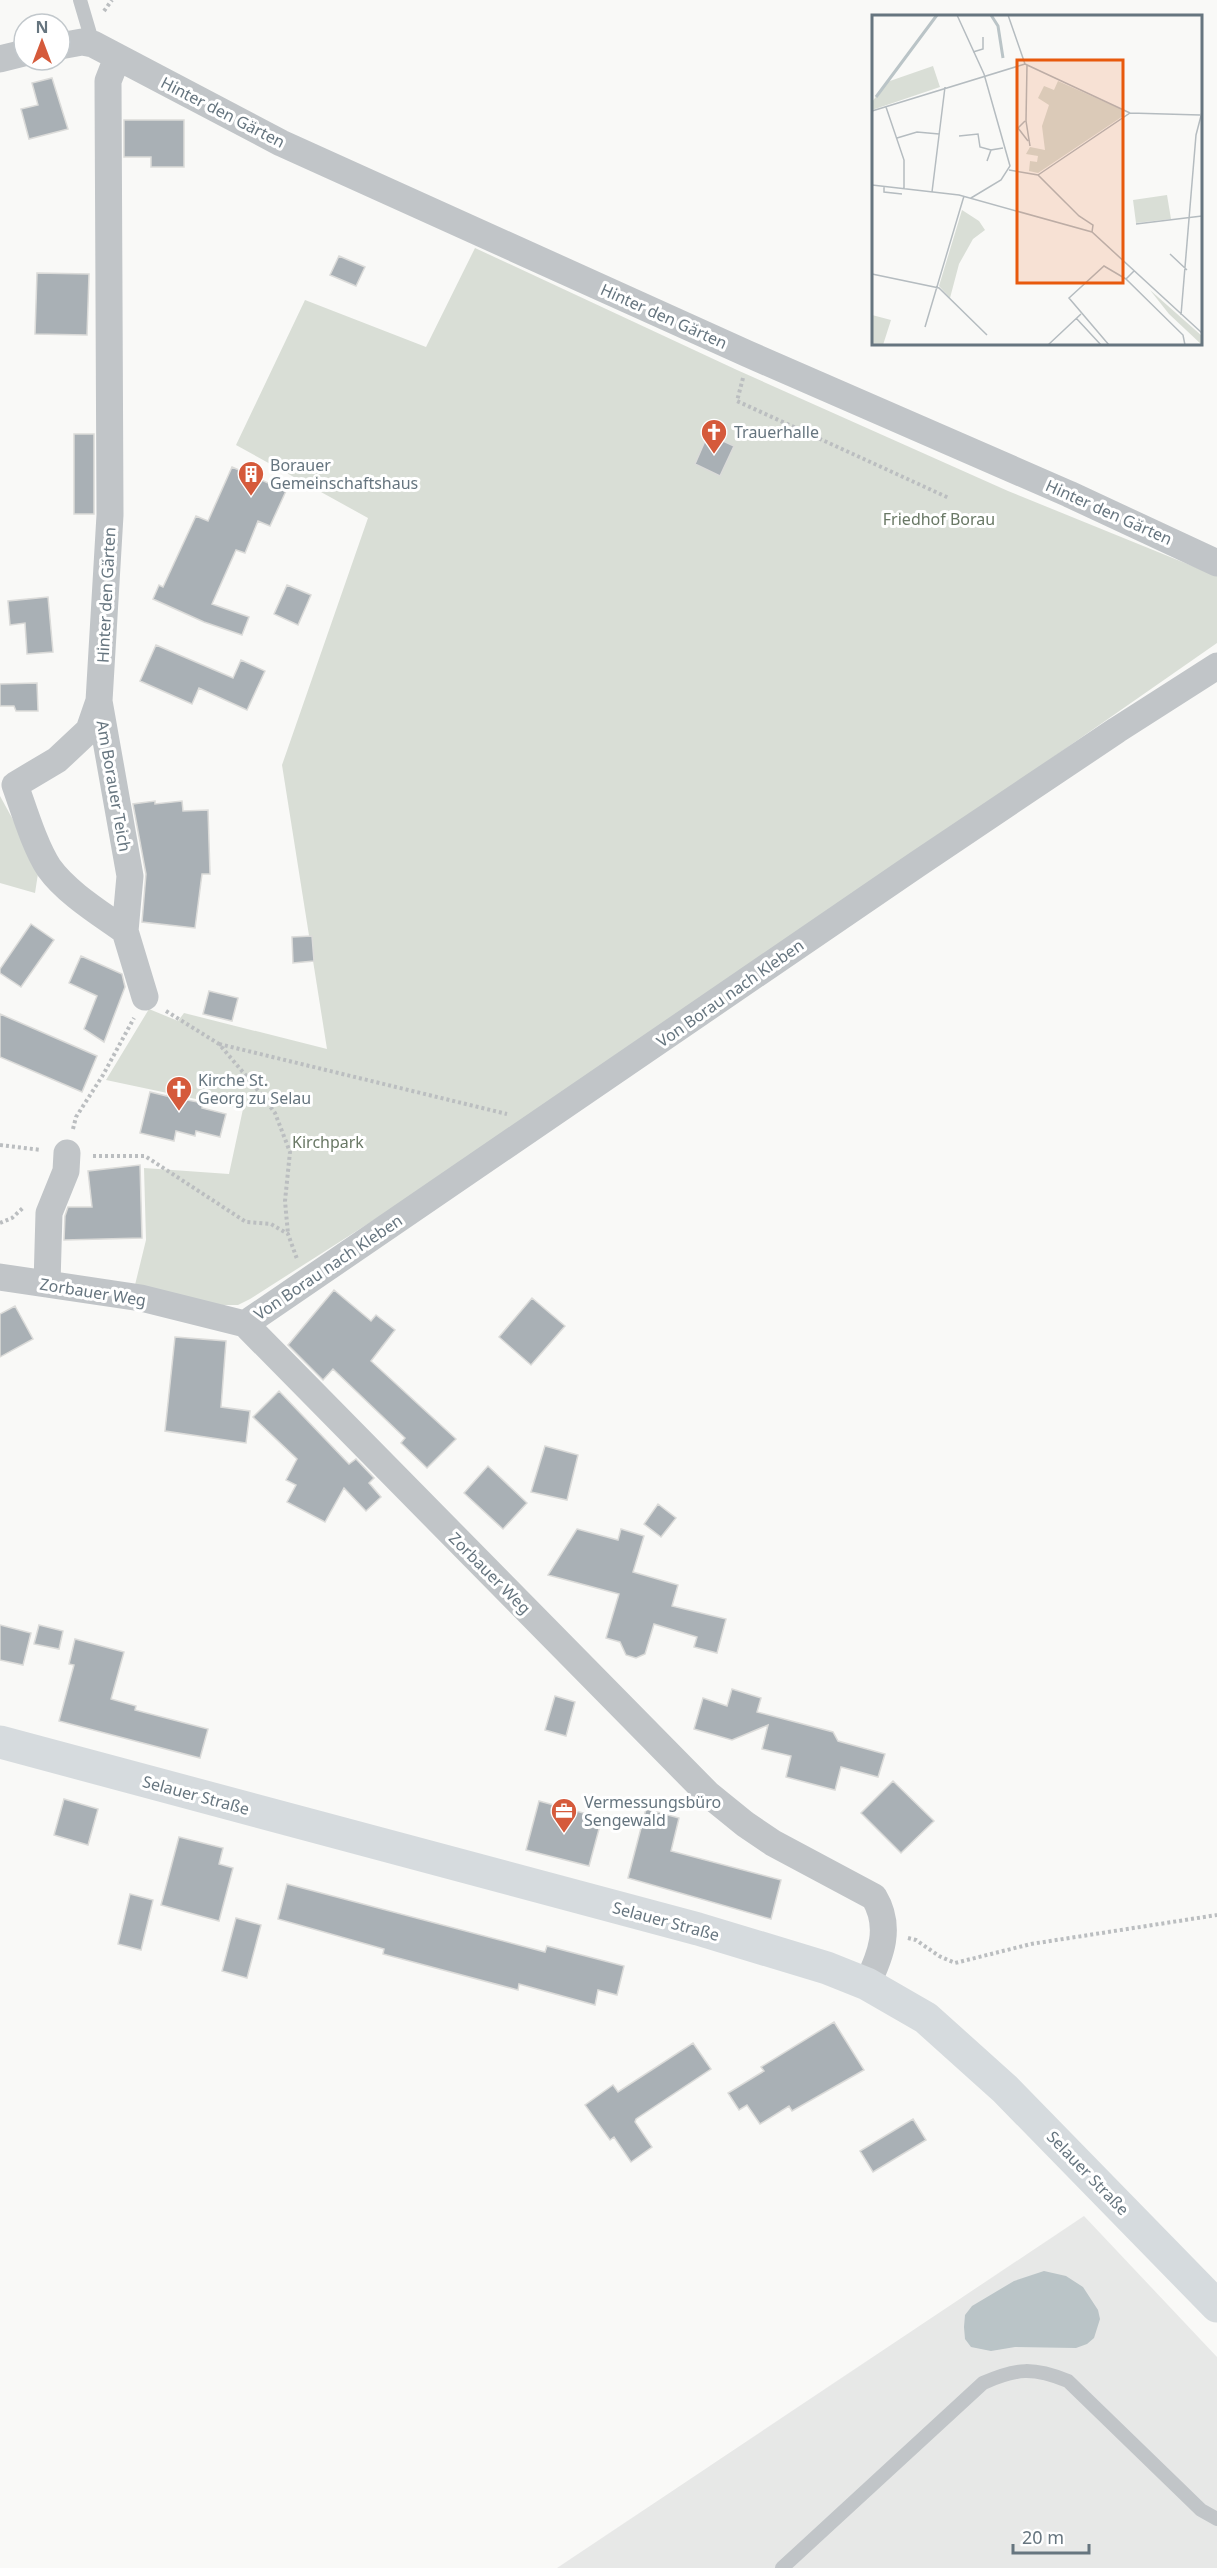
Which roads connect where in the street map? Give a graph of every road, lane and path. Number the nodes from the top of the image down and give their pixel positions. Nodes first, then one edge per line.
1 (80, 0) edge
2 (72, 44) edge
3 (93, 44) junction
4 (117, 58) junction
5 (744, 373) dead end
6 (949, 498) dead end
7 (1217, 562) edge
8 (1217, 666) edge
9 (99, 701) junction
10 (125, 931) junction
11 (145, 997) junction
12 (219, 1044) junction
13 (75, 1117) dead end
14 (542, 1122) junction
15 (0, 1145) edge
16 (67, 1153) junction
17 (288, 1234) junction
18 (0, 1277) edge
19 (305, 1282) junction
20 (47, 1284) junction
21 (245, 1324) junction
22 (0, 1742) edge
23 (1217, 1915) edge
24 (884, 1941) junction
25 (867, 1984) junction
26 (1217, 2306) edge
27 (1217, 2519) edge
28 (782, 2568) edge

1 - 3 lane
2 - 3 street
3 - 4 street, Hinter den Gärten
4 - 7 street, Hinter den Gärten
4 - 9 street, Hinter den Gärten
5 - 6 path
8 - 14 street, Von Borau nach Kleben
9 - 10 street, Am Borauer Teich
9 - 10 street, Am Borauer Teich
10 - 11 street, Am Borauer Teich
11 - 12 path
11 - 13 path
12 - 14 path
12 - 17 path
14 - 19 street, Von Borau nach Kleben
15 - 16 path
16 - 17 path
16 - 20 street
17 - 19 path
18 - 20 street, Zorbauer Weg
19 - 21 street, Von Borau nach Kleben
20 - 21 street, Zorbauer Weg
21 - 24 street, Zorbauer Weg
22 - 25 main road, Selauer Straße
23 - 24 path
24 - 25 street, Zorbauer Weg
25 - 26 main road, Selauer Straße
27 - 28 lane

